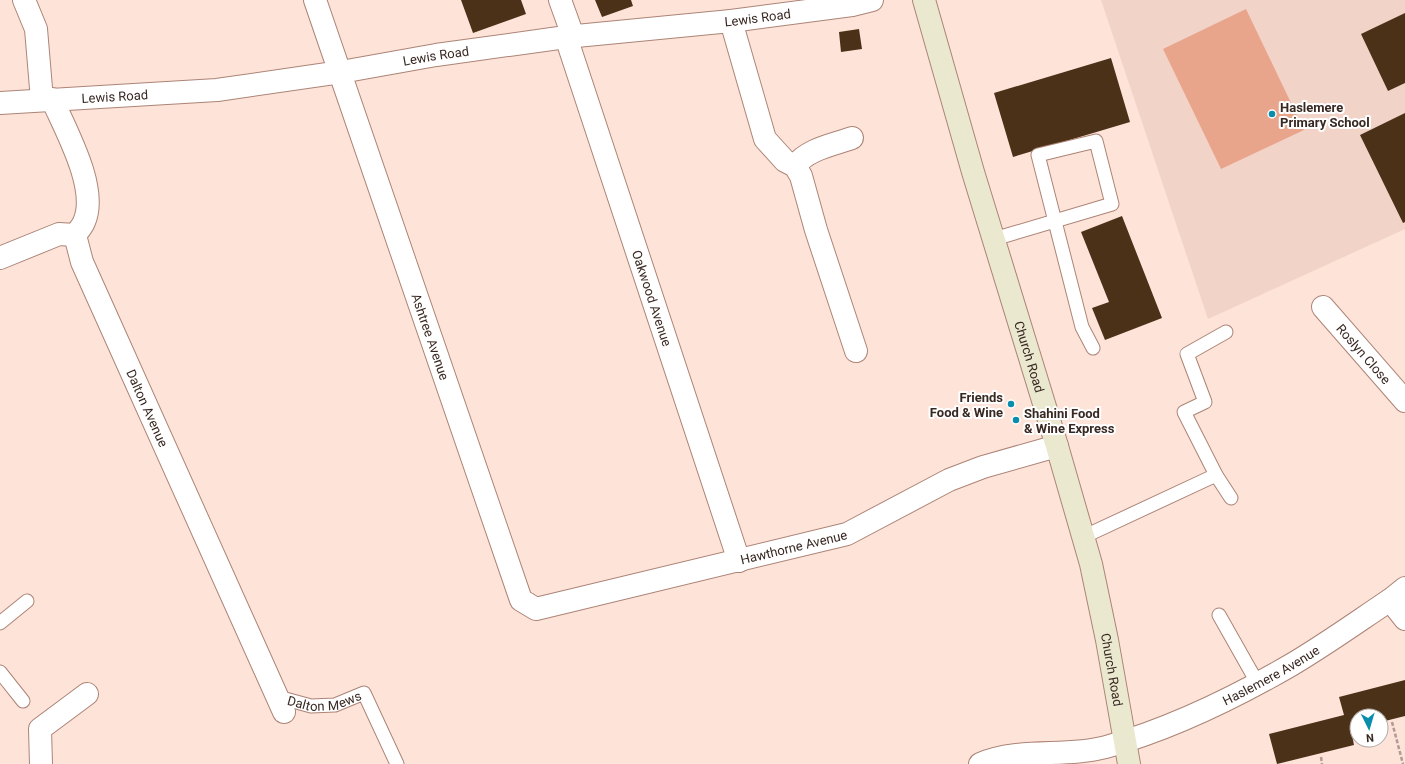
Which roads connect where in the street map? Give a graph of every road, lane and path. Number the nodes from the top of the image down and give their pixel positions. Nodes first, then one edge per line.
1 (24, 0) edge
2 (315, 0) edge
3 (560, 0) edge
4 (872, 0) edge
5 (924, 0) edge
6 (786, 7) edge
7 (731, 21) junction
8 (569, 36) junction
9 (341, 72) junction
10 (47, 100) junction
11 (0, 103) edge
12 (852, 138) dead end
13 (795, 166) junction
14 (1054, 220) junction
15 (75, 235) junction
16 (994, 239) junction
17 (0, 258) edge
18 (1324, 307) dead end
19 (1226, 332) dead end
20 (1093, 348) dead end
21 (856, 351) dead end
22 (1405, 401) edge
23 (1056, 446) junction
24 (1216, 475) junction
25 (1231, 498) dead end
26 (1084, 537) junction
27 (738, 560) junction
28 (1398, 594) edge
29 (521, 600) joint
30 (27, 601) dead end
31 (1219, 615) dead end
32 (1405, 619) edge
33 (0, 623) edge
34 (0, 672) edge
35 (1258, 684) junction
36 (87, 694) dead end
37 (23, 701) dead end
38 (281, 705) joint
39 (1392, 722) dead end
40 (1125, 741) junction
41 (1321, 758) dead end
42 (41, 764) edge
43 (396, 764) edge
44 (980, 764) edge
45 (1129, 764) edge
46 (1322, 764) edge
47 (1403, 764) edge

1 - 10 street
2 - 9 street, Ashtree Avenue
3 - 8 street, Oakwood Avenue
4 - 6 street, Lewis Road
5 - 16 street, Church Road
6 - 7 street, Lewis Road
7 - 8 street, Lewis Road
7 - 13 street
8 - 9 street, Lewis Road
8 - 27 street, Oakwood Avenue
9 - 10 street, Lewis Road
9 - 29 street, Ashtree Avenue
10 - 11 street, Lewis Road
10 - 15 street
12 - 13 street
13 - 21 street
14 - 14 lane
14 - 16 lane
14 - 20 lane
15 - 17 street
15 - 38 street, Dalton Avenue
16 - 23 street, Church Road
18 - 22 street, Roslyn Close
19 - 24 lane
23 - 26 street, Church Road
23 - 27 street, Hawthorne Avenue
24 - 25 lane
24 - 26 lane
26 - 40 street, Church Road
27 - 29 street, Hawthorne Avenue
28 - 32 street
28 - 35 street, Haslemere Avenue
30 - 33 lane
31 - 35 lane
34 - 37 lane
35 - 40 street, Haslemere Avenue
36 - 42 street
38 - 43 lane, Dalton Mews
39 - 47 path
40 - 44 street, Haslemere Avenue
40 - 45 street, Church Road
41 - 46 path

